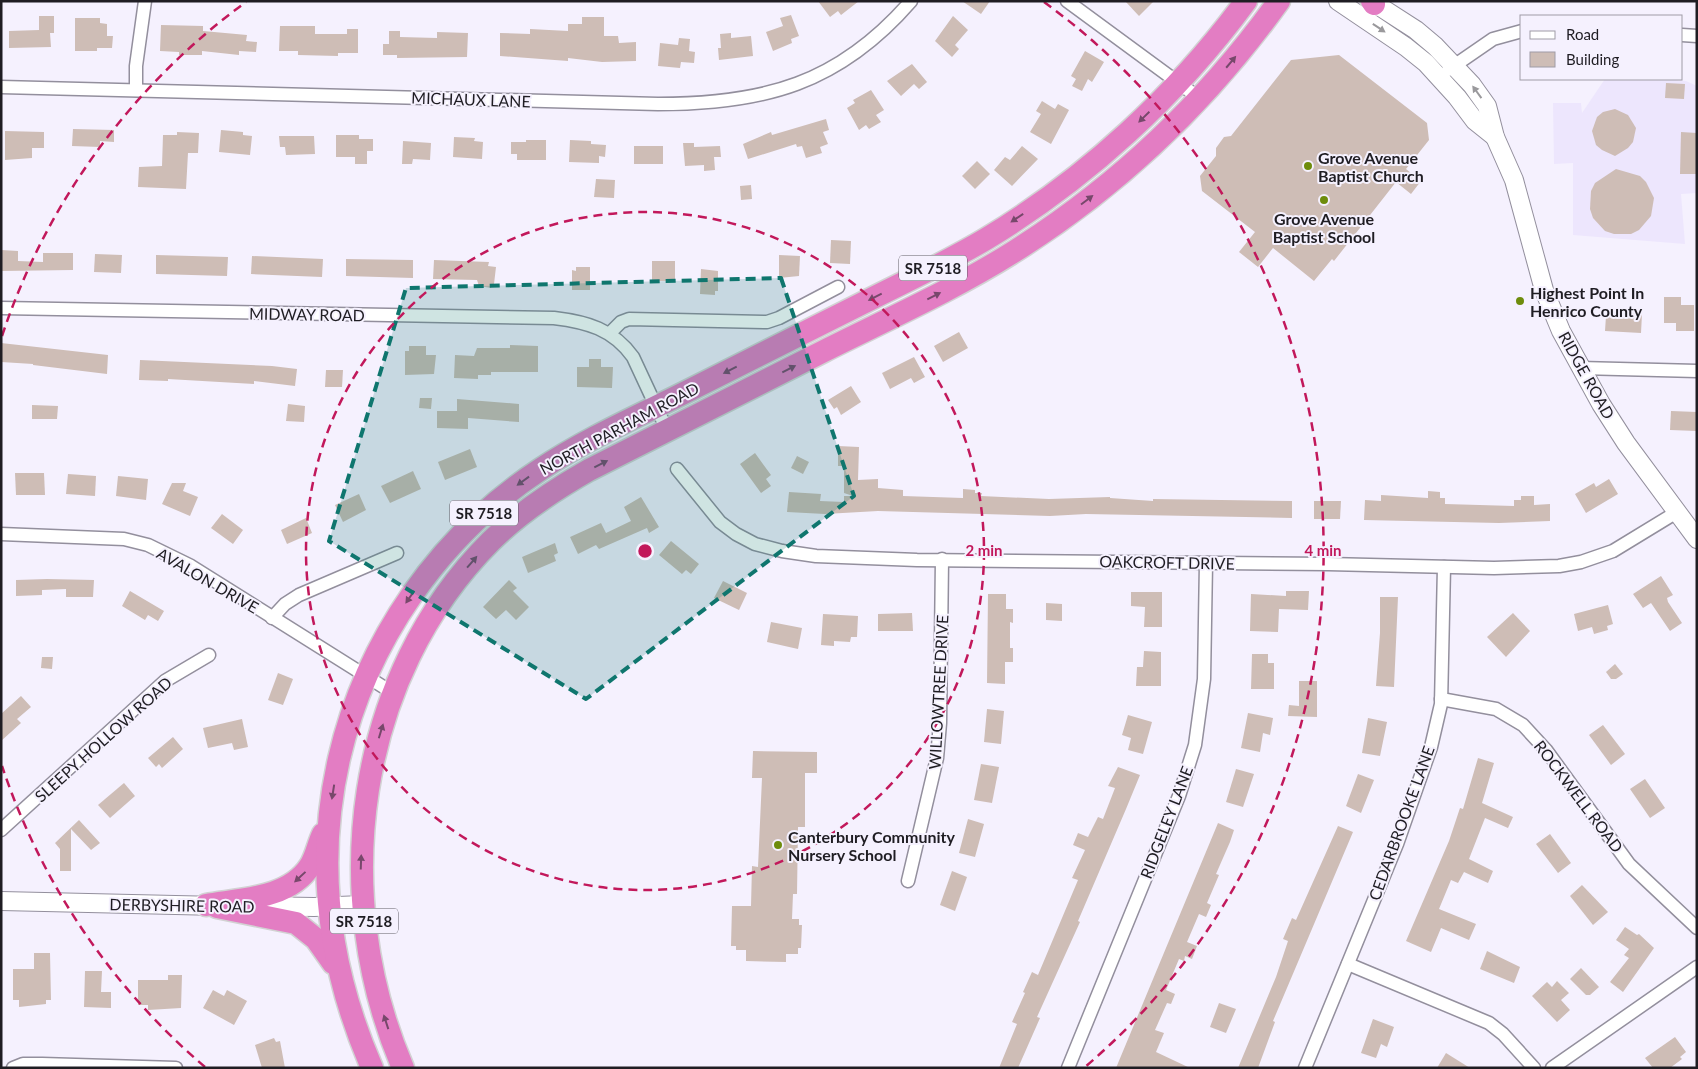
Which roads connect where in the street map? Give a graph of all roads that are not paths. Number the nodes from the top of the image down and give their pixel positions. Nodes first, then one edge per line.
1 (145, 1) edge
2 (911, 1) edge
3 (1067, 1) edge
4 (1246, 1) edge
5 (1278, 1) edge
6 (1338, 1) edge
7 (1372, 2) edge
8 (1520, 32) edge
9 (1683, 35) edge
10 (1697, 36) edge
11 (1454, 65) junction
12 (1440, 77) junction
13 (1179, 83) junction
14 (1, 87) edge
15 (136, 90) junction
16 (1199, 98) junction
17 (1495, 137) junction
18 (838, 287) dead end
19 (1, 308) edge
20 (610, 333) junction
21 (1580, 368) junction
22 (1697, 371) edge
23 (657, 406) junction
24 (668, 430) junction
25 (677, 469) dead end
26 (1677, 512) junction
27 (1, 534) edge
28 (1697, 539) edge
29 (397, 553) dead end
30 (942, 560) junction
31 (1206, 563) junction
32 (1444, 567) junction
33 (272, 618) junction
34 (209, 655) dead end
35 (366, 677) junction
36 (394, 693) junction
37 (1441, 699) junction
38 (329, 819) junction
39 (1, 830) edge
40 (908, 881) dead end
41 (1, 901) edge
42 (206, 905) junction
43 (362, 905) junction
44 (329, 907) junction
45 (1697, 928) edge
46 (1348, 964) junction
47 (1697, 967) edge
48 (339, 971) junction
49 (13, 1068) edge
50 (176, 1068) edge
51 (372, 1068) edge
52 (402, 1068) edge
53 (1068, 1068) edge
54 (1305, 1068) edge
55 (1534, 1068) edge
56 (1552, 1068) edge

1 - 15 street
2 - 15 street, MICHAUX LANE
3 - 13 street
4 - 13 highway, NORTH PARHAM ROAD / SR 7518
16 -> 5 highway, NORTH PARHAM ROAD / SR 7518
6 -> 12 street, RIDGE ROAD
7 - 11 street, RIDGE ROAD
8 - 11 street
9 - 10 street
11 - 12 street
17 -> 11 street, RIDGE ROAD
12 - 17 street, RIDGE ROAD
13 - 16 street
13 -> 23 highway, NORTH PARHAM ROAD / SR 7518
14 - 15 street, MICHAUX LANE
24 -> 16 highway, NORTH PARHAM ROAD / SR 7518
17 - 21 street, RIDGE ROAD
18 - 20 street
19 - 20 street, MIDWAY ROAD
20 - 23 street, MIDWAY ROAD
21 - 22 street
21 - 26 street, RIDGE ROAD
23 - 24 street, MIDWAY ROAD
23 -> 35 highway, NORTH PARHAM ROAD / SR 7518
36 -> 24 highway, NORTH PARHAM ROAD / SR 7518
25 - 30 street, OAKCROFT DRIVE
26 - 28 street, RIDGE ROAD
26 - 32 street, OAKCROFT DRIVE
27 - 33 street, AVALON DRIVE
29 - 33 street
30 - 31 street, OAKCROFT DRIVE
30 - 40 street, WILLOWTREE DRIVE
31 - 32 street, OAKCROFT DRIVE
31 - 53 street, RIDGELEY LANE
32 - 37 street, CEDARBROOKE LANE
33 - 35 street, AVALON DRIVE
34 - 39 street, SLEEPY HOLLOW ROAD
35 - 36 street, AVALON DRIVE
35 -> 38 highway, NORTH PARHAM ROAD / SR 7518
43 -> 36 highway, NORTH PARHAM ROAD / SR 7518
37 - 45 street, ROCKWELL ROAD
37 - 46 street, CEDARBROOKE LANE
38 -> 42 highway
38 - 44 highway, NORTH PARHAM ROAD / SR 7518
41 - 42 street, DERBYSHIRE ROAD
42 - 44 street, DERBYSHIRE ROAD
42 - 48 highway
43 - 44 street, DERBYSHIRE ROAD
52 -> 43 highway, NORTH PARHAM ROAD / SR 7518
44 - 48 highway, NORTH PARHAM ROAD / SR 7518
46 - 54 street, CEDARBROOKE LANE
46 - 55 street
47 - 56 street
48 - 51 highway, NORTH PARHAM ROAD / SR 7518
49 - 50 street

